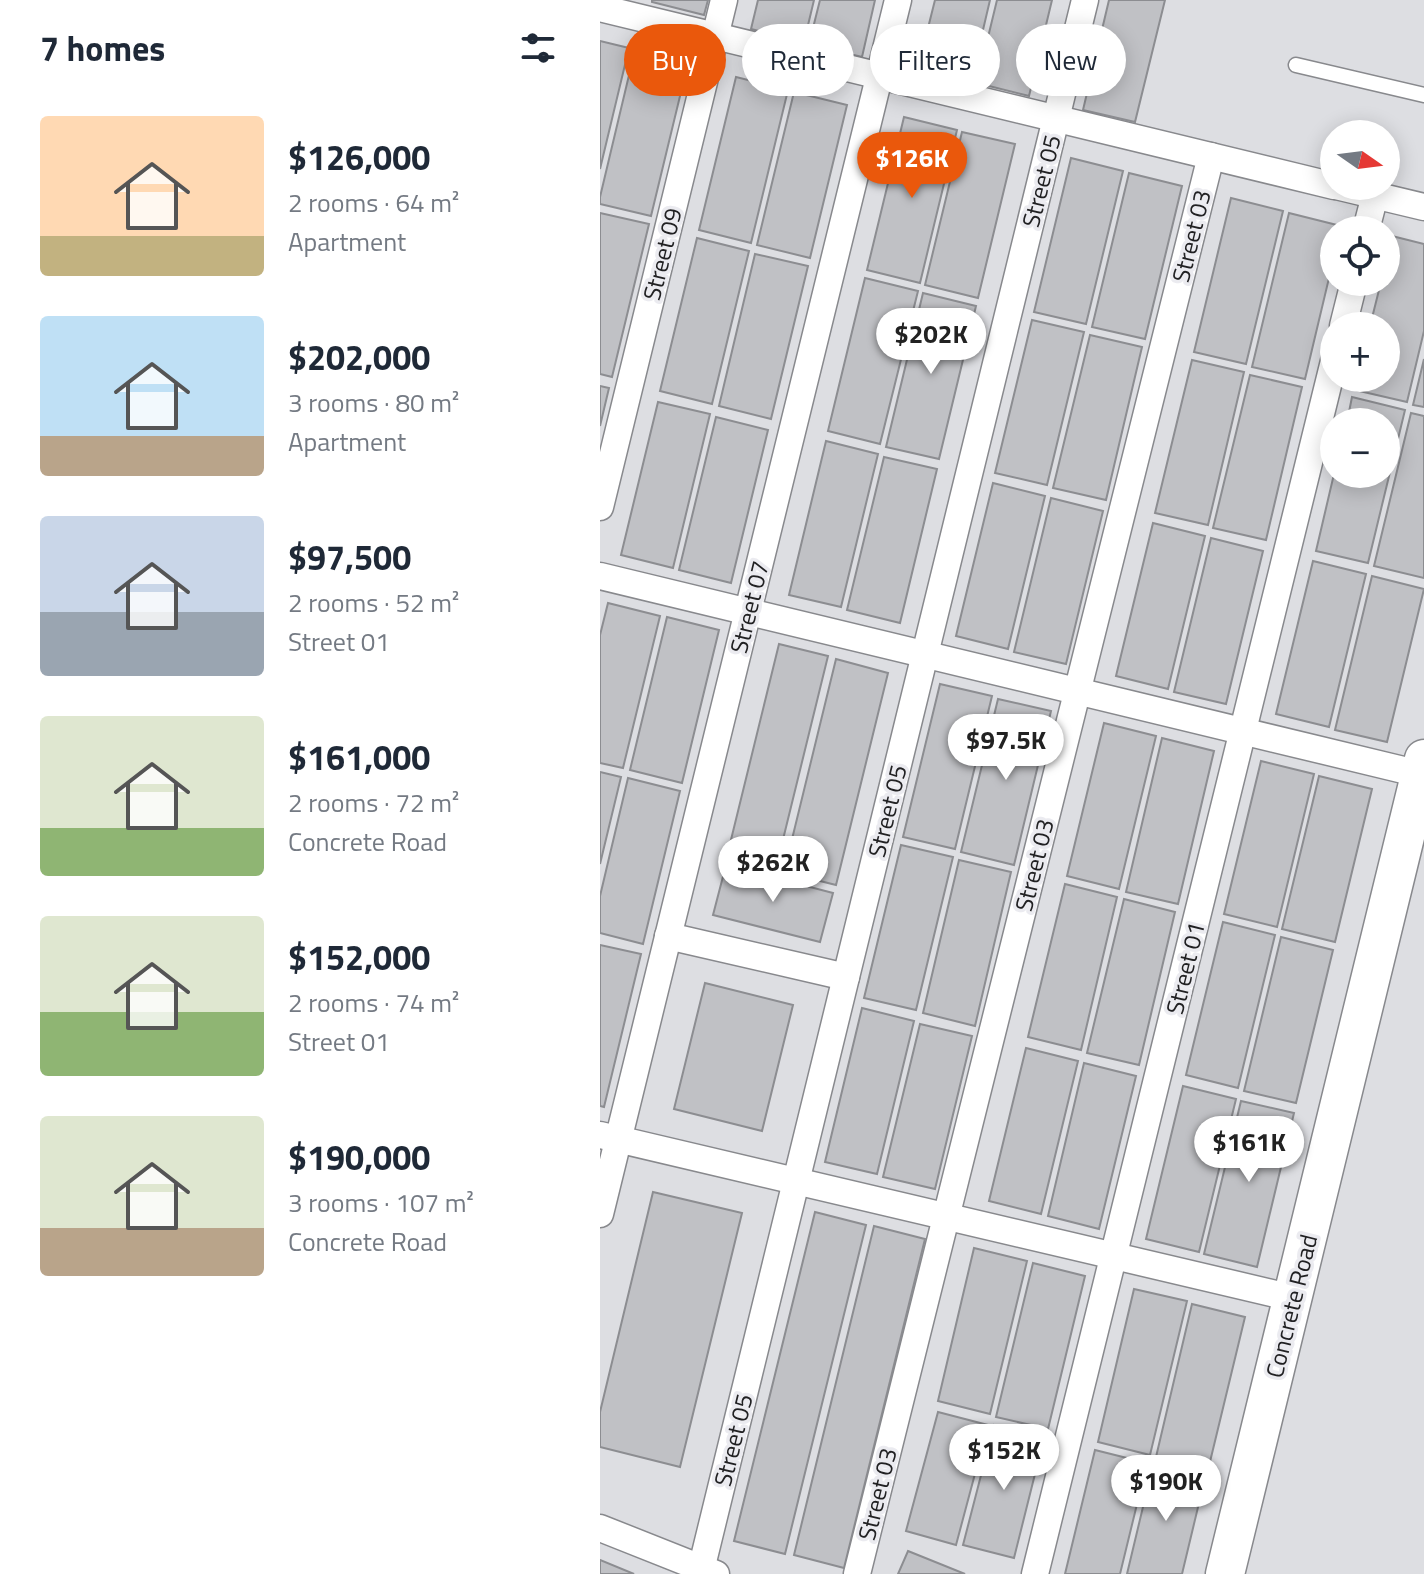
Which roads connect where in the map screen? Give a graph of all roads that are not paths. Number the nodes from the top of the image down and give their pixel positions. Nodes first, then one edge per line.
1 (724, 0) edge
2 (898, 0) edge
3 (1085, 0) edge
4 (600, 8) edge
5 (666, 24) edge
6 (719, 24) edge
7 (892, 24) edge
8 (726, 38) edge
9 (1296, 65) dead end
10 (870, 74) edge
11 (1424, 95) edge
12 (701, 96) edge
13 (874, 96) edge
14 (963, 96) edge
15 (1056, 118) junction
16 (1211, 156) junction
17 (1320, 182) edge
18 (1395, 200) edge
19 (1424, 207) edge
20 (1326, 392) edge
21 (600, 507) edge
22 (600, 576) edge
23 (748, 612) junction
24 (925, 655) junction
25 (1077, 692) junction
26 (1243, 732) junction
27 (1422, 766) edge
28 (1417, 814) edge
29 (668, 936) junction
30 (846, 977) junction
31 (609, 1137) edge
32 (796, 1181) junction
33 (600, 1214) edge
34 (946, 1216) junction
35 (1113, 1256) junction
36 (1293, 1298) junction
37 (600, 1528) edge
38 (706, 1572) edge
39 (857, 1574) edge
40 (1035, 1574) edge
41 (1225, 1574) edge

1 - 6 street, Street 09
2 - 7 street, Street 07
3 - 15 street, Street 05
4 - 5 street
8 - 10 street
9 - 11 lane
12 - 21 street, Street 09
13 - 23 street, Street 07
14 - 15 street
15 - 16 street
15 - 24 street, Street 05
16 - 17 street
16 - 25 street, Street 03
18 - 19 street
20 - 26 street, Street 01
22 - 23 street
23 - 24 street
23 - 29 street, Street 07
24 - 25 street
24 - 30 street, Street 05
25 - 26 street
25 - 34 street, Street 03
26 - 27 street
26 - 35 street, Street 01
27 - 28 street, Concrete Road
28 - 36 street, Concrete Road
29 - 30 street
29 - 31 street, Street 07
30 - 32 street, Street 05
31 - 32 street
31 - 33 street, Street 07
32 - 34 street
32 - 38 street, Street 05
34 - 35 street
34 - 39 street, Street 03
35 - 36 street
35 - 40 street, Street 01
36 - 41 street, Concrete Road
37 - 38 street

